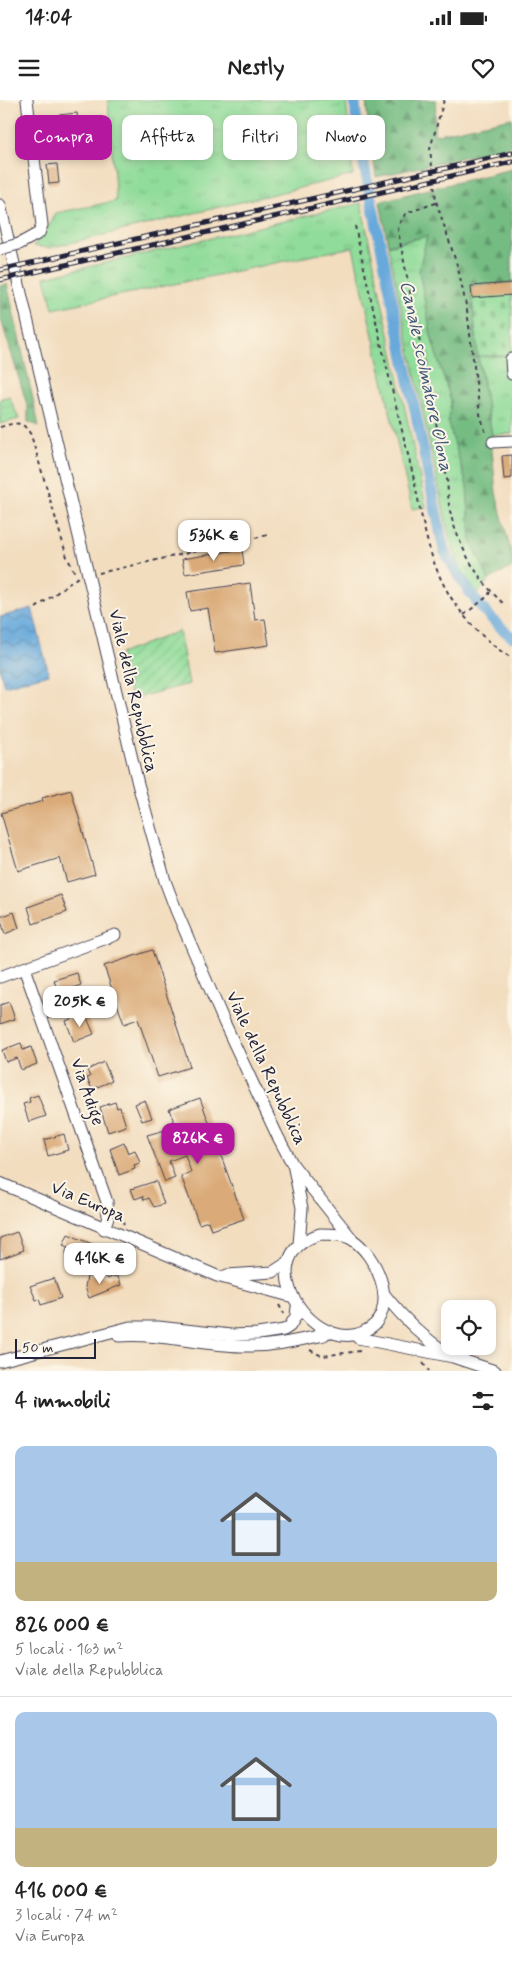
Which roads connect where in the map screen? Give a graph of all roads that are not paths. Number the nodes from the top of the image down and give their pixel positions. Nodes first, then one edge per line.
1 (27, 100) edge
2 (0, 204) edge
3 (0, 249) edge
4 (511, 358) edge
5 (512, 374) edge
6 (512, 441) edge
7 (493, 442) road end
8 (115, 935) dead end
9 (24, 968) junction
10 (0, 977) edge
11 (293, 1165) junction
12 (0, 1183) edge
13 (104, 1228) junction
14 (352, 1239) junction
15 (299, 1244) junction
16 (287, 1263) junction
17 (217, 1276) junction
18 (384, 1294) junction
19 (290, 1296) junction
20 (297, 1307) junction
21 (107, 1334) junction
22 (324, 1335) junction
23 (358, 1338) junction
24 (453, 1357) junction
25 (0, 1362) edge
26 (496, 1371) edge

1 - 3 street, bridge
2 - 11 street, Viale della Repubblica
4 - 5 street
6 - 7 street
8 - 9 street
9 - 10 street
9 - 13 street, Via Adige
11 - 14 street, Viale della Repubblica
11 - 15 street, Viale della Repubblica
12 - 13 street, Via Europa
13 - 17 street, Via Europa
14 - 15 street
14 - 18 street
15 - 16 street
16 - 17 street, Via Europa
16 - 19 street
17 - 19 street, Via Europa
18 - 23 street
18 - 24 street
19 - 20 street
20 - 21 street
20 - 22 street
21 - 22 street
21 - 25 street
22 - 23 street
23 - 24 street
24 - 26 street

